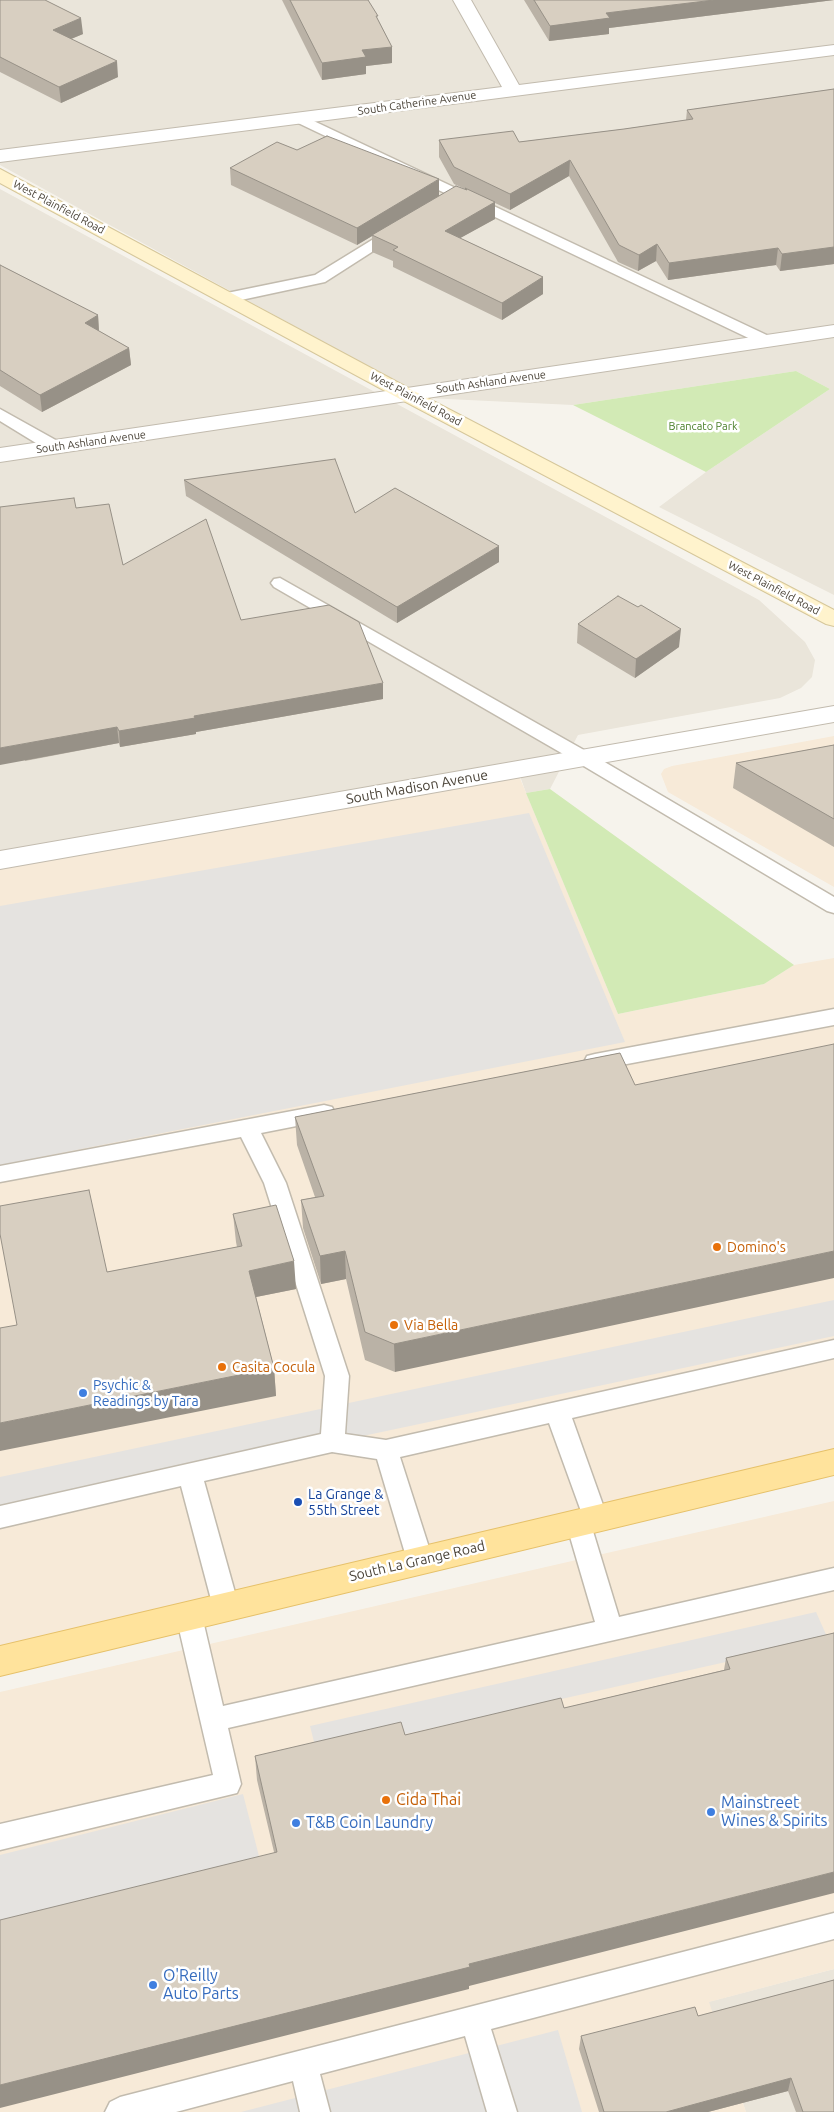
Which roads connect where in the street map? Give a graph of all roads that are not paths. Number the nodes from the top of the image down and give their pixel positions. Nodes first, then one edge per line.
1 (462, 0) edge
2 (834, 50) edge
3 (514, 90) junction
4 (301, 119) junction
5 (0, 156) edge
6 (0, 175) edge
7 (458, 193) junction
8 (441, 203) edge
9 (407, 223) edge
10 (228, 298) junction
11 (834, 332) edge
12 (767, 341) junction
13 (407, 395) junction
14 (0, 414) edge
15 (56, 447) junction
16 (0, 455) edge
17 (280, 583) dead end
18 (834, 619) edge
19 (834, 714) edge
20 (584, 758) junction
21 (0, 860) edge
22 (834, 906) edge
23 (834, 1017) edge
24 (570, 1067) edge
25 (346, 1109) edge
26 (248, 1128) junction
27 (0, 1174) edge
28 (834, 1349) edge
29 (557, 1411) junction
30 (332, 1442) junction
31 (386, 1450) junction
32 (834, 1462) edge
33 (190, 1474) junction
34 (0, 1518) edge
35 (587, 1521) junction
36 (420, 1560) junction
37 (834, 1579) edge
38 (226, 1607) junction
39 (189, 1616) junction
40 (610, 1630) junction
41 (0, 1661) edge
42 (213, 1720) junction
43 (0, 1837) edge
44 (834, 1926) edge
45 (474, 2019) junction
46 (303, 2064) junction
47 (133, 2110) edge
48 (314, 2112) edge
49 (502, 2112) edge

1 - 3 street
2 - 3 street, South Catherine Avenue
3 - 4 street, South Catherine Avenue
4 - 5 street, South Catherine Avenue
4 - 7 lane
6 - 10 main road, West Plainfield Road
7 - 8 lane
7 - 12 lane
9 - 10 lane
10 - 13 main road, West Plainfield Road
11 - 12 street, South Ashland Avenue
12 - 13 street, South Ashland Avenue
13 - 15 street, South Ashland Avenue
13 - 18 main road, West Plainfield Road
14 - 15 lane
15 - 16 street, South Ashland Avenue
17 - 20 lane
19 - 20 street, South Madison Avenue
20 - 21 street, South Madison Avenue
20 - 22 lane
23 - 24 lane
25 - 26 lane
26 - 27 lane
26 - 30 lane
28 - 29 lane
29 - 31 lane
29 - 35 lane
30 - 31 lane
30 - 33 lane
31 - 36 lane
32 - 35 main road, South La Grange Road
33 - 34 lane
33 - 38 lane
35 - 36 main road, South La Grange Road
35 - 40 lane
36 - 38 main road, South La Grange Road
37 - 40 lane
38 - 39 main road, South La Grange Road
39 - 41 main road, South La Grange Road
39 - 42 lane
40 - 42 lane
42 - 43 lane
44 - 45 lane
45 - 46 lane
45 - 49 lane
46 - 47 lane
46 - 48 lane

